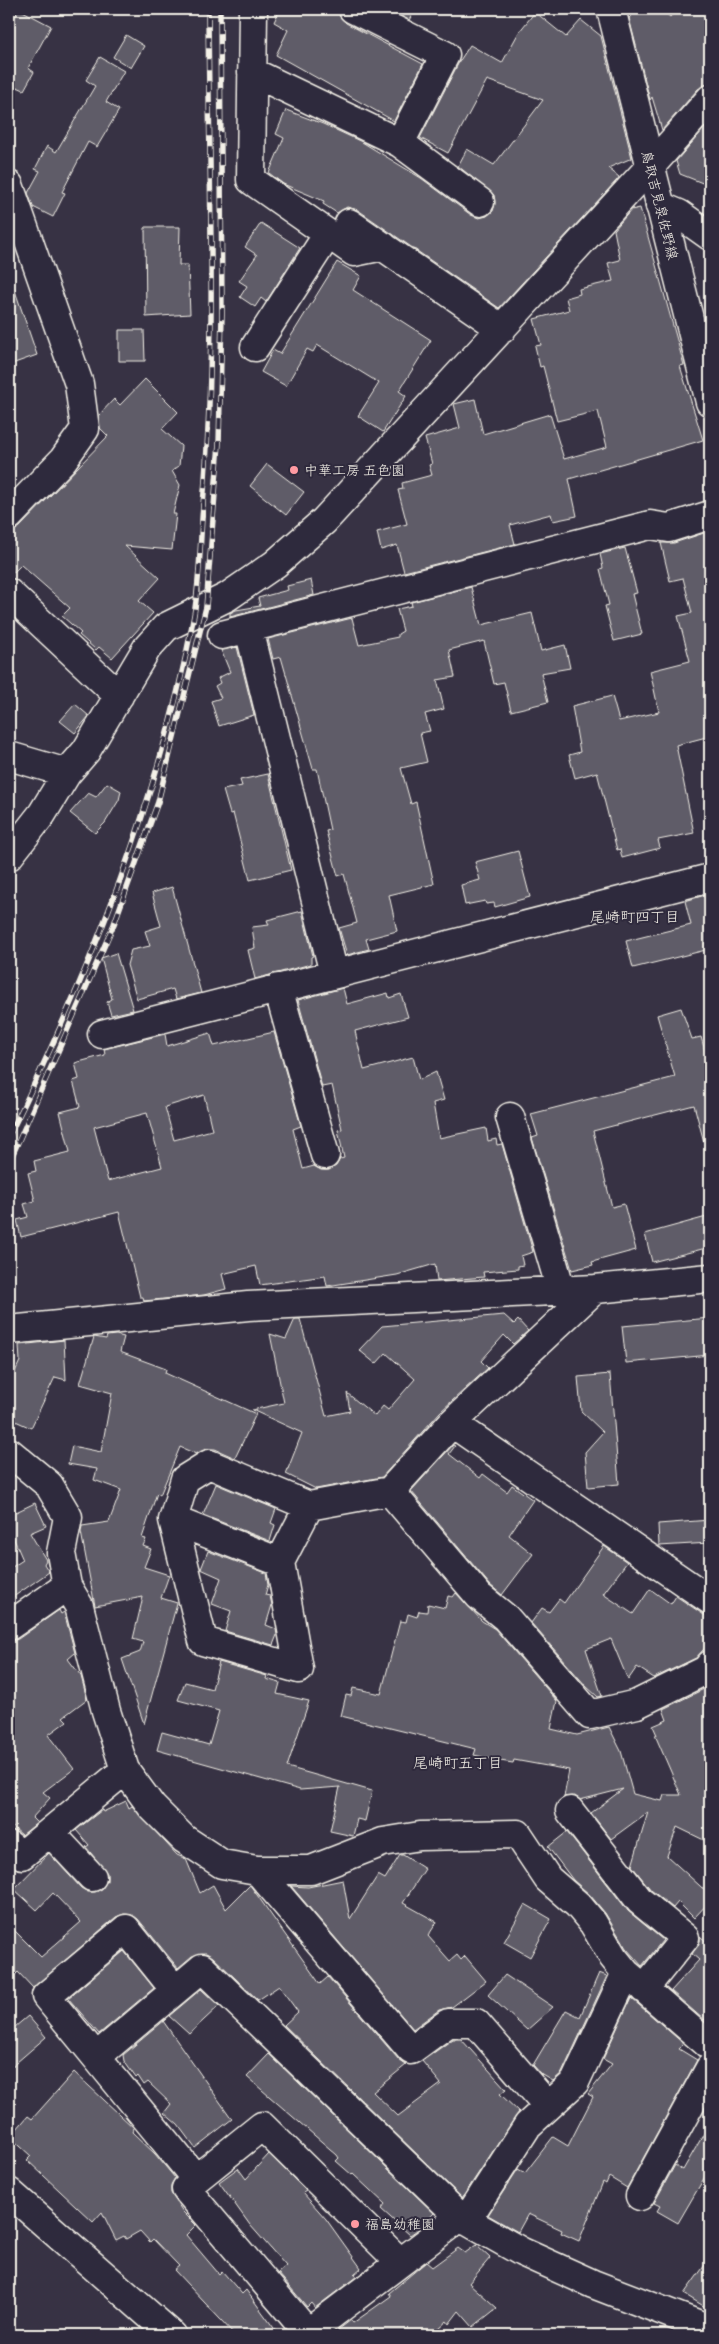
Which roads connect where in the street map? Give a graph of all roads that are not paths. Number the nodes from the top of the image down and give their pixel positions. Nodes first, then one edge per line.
1 (253, 9) edge
2 (611, 9) edge
3 (357, 10) edge
4 (252, 72) junction
5 (710, 99) edge
6 (400, 143) junction
7 (650, 167) junction
8 (9, 185) edge
9 (480, 202) dead end
10 (660, 206) junction
11 (338, 228) junction
12 (710, 236) edge
13 (502, 329) junction
14 (255, 348) dead end
15 (710, 402) edge
16 (710, 515) edge
17 (9, 516) edge
18 (9, 593) edge
19 (249, 629) junction
20 (222, 635) dead end
21 (119, 696) junction
22 (9, 756) edge
23 (68, 773) junction
24 (9, 856) edge
25 (710, 878) edge
26 (334, 974) junction
27 (278, 988) junction
28 (102, 1034) dead end
29 (510, 1117) dead end
30 (325, 1156) dead end
31 (710, 1278) edge
32 (595, 1289) junction
33 (561, 1290) junction
34 (9, 1330) edge
35 (452, 1423) junction
36 (9, 1452) edge
37 (390, 1491) junction
38 (309, 1506) junction
39 (172, 1520) junction
40 (280, 1562) junction
41 (67, 1586) junction
42 (710, 1600) edge
43 (9, 1626) edge
44 (710, 1665) edge
45 (126, 1770) junction
46 (570, 1810) dead end
47 (50, 1832) junction
48 (13, 1857) edge
49 (257, 1870) junction
50 (92, 1877) dead end
51 (635, 1981) junction
52 (175, 1990) junction
53 (710, 2046) edge
54 (96, 2056) junction
55 (710, 2068) edge
56 (547, 2105) junction
57 (196, 2179) junction
58 (9, 2192) edge
59 (640, 2196) dead end
60 (463, 2219) junction
61 (400, 2262) junction
62 (710, 2329) edge
63 (306, 2334) edge
64 (172, 2335) edge

1 - 4 street
2 - 7 street, 鳥取吉見泉佐野線
3 - 6 street
4 - 6 street
4 - 11 street
5 - 7 street
6 - 9 street
7 - 10 street, 鳥取吉見泉佐野線
7 - 13 street
8 - 17 street
10 - 12 street
10 - 15 street, 鳥取吉見泉佐野線
11 - 13 street
11 - 14 street
13 - 21 street
16 - 19 street
18 - 21 street
19 - 20 street
19 - 26 street
21 - 23 street
22 - 23 street
23 - 24 street
25 - 26 street
26 - 27 street
27 - 28 street
27 - 30 street
29 - 33 street
31 - 32 street
32 - 33 street
32 - 35 street
33 - 34 street
35 - 37 street
35 - 42 street
36 - 41 street
37 - 38 street
37 - 44 street
38 - 39 street
38 - 40 street
39 - 40 street
39 - 40 street
41 - 43 street
41 - 45 street
45 - 47 street
45 - 49 street
46 - 51 street
47 - 48 street
47 - 50 street
49 - 51 street
49 - 56 street
51 - 53 street
51 - 56 street
52 - 54 street
52 - 54 street
52 - 60 street
54 - 57 street
55 - 59 street
56 - 60 street
57 - 61 street
57 - 63 street
58 - 64 street
60 - 61 street
60 - 62 street
61 - 63 street

